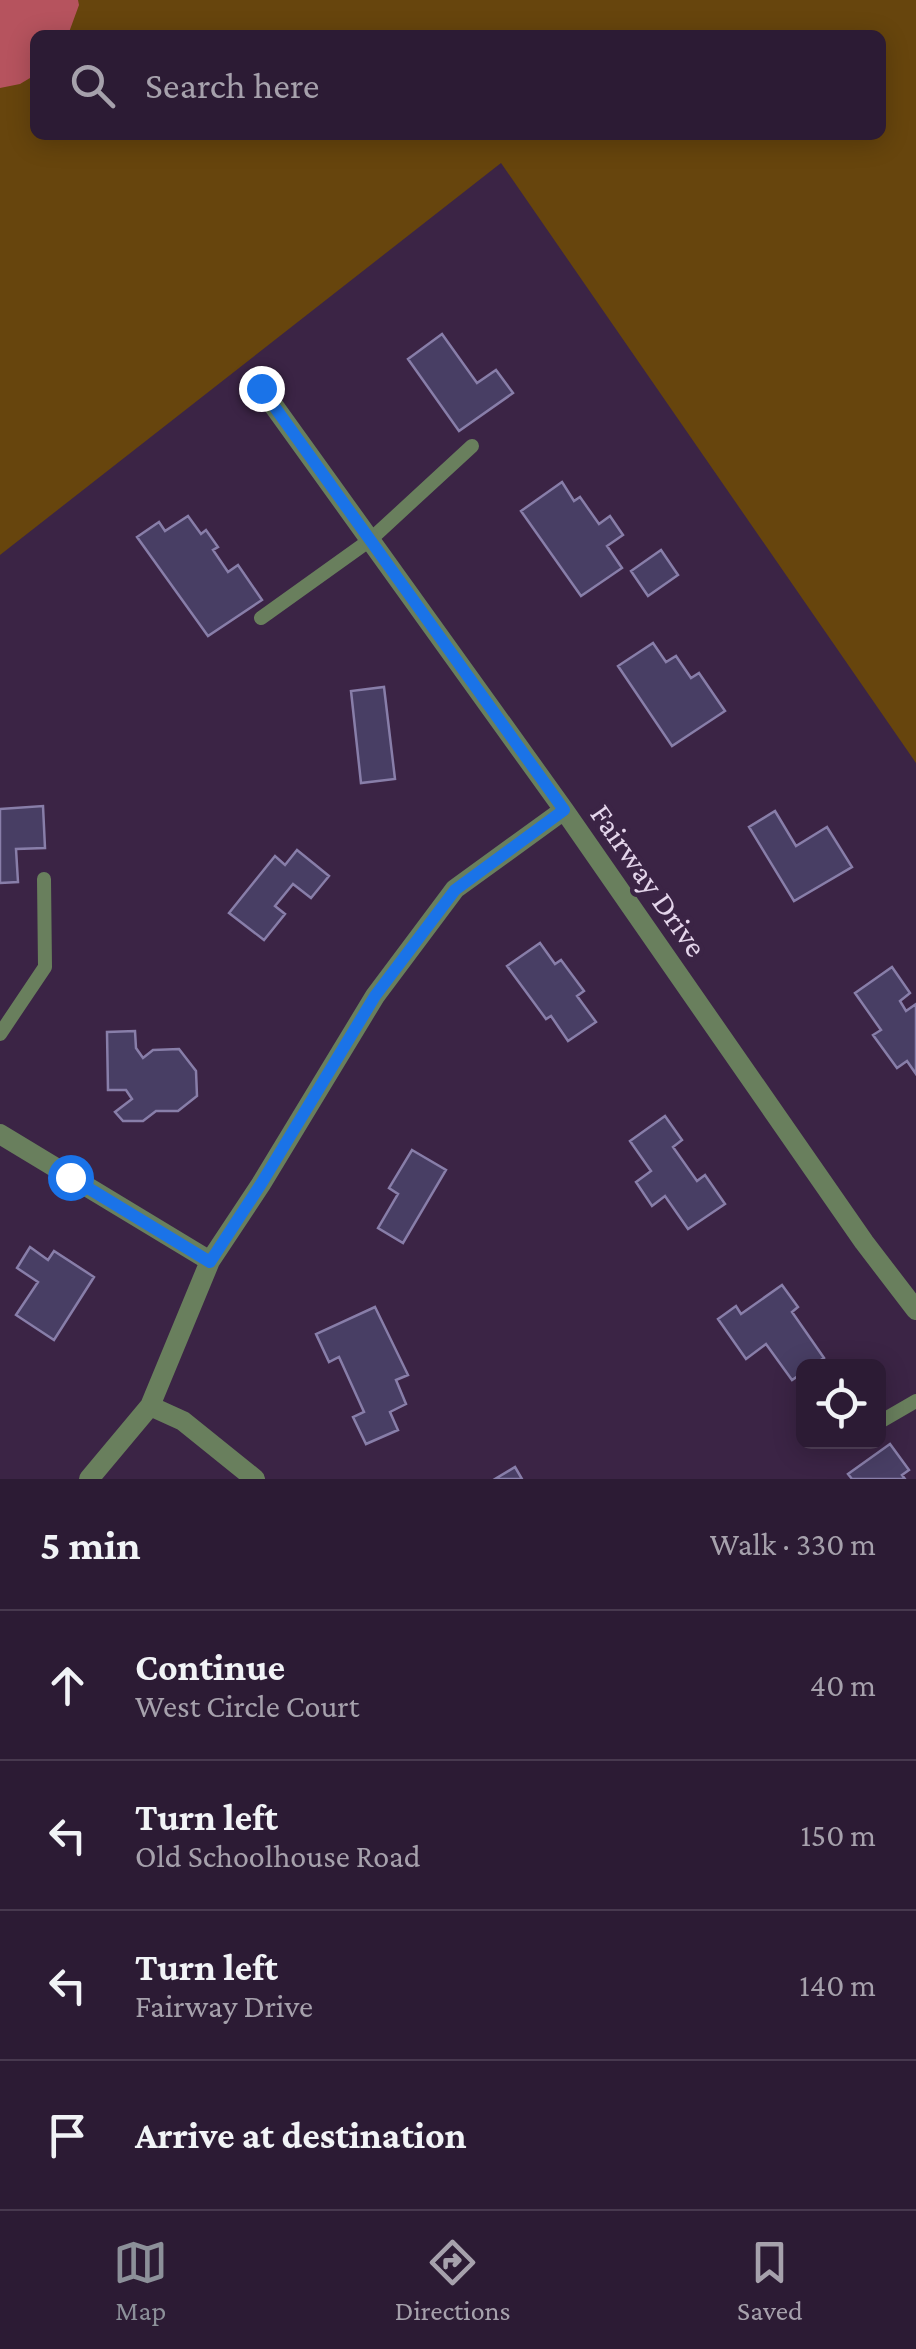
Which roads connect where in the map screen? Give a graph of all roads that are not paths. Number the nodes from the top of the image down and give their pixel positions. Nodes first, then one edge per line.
1 (261, 388) dead end
2 (472, 446) dead end
3 (370, 540) junction
4 (261, 618) dead end
5 (564, 810) junction
6 (44, 879) dead end
7 (0, 1034) edge
8 (0, 1134) edge
9 (210, 1262) junction
10 (916, 1310) edge
11 (916, 1401) edge
12 (150, 1406) junction
13 (886, 1418) edge
14 (89, 1479) edge
15 (255, 1479) edge

1 - 3 street, Fairway Drive
2 - 3 lane
3 - 4 lane
3 - 5 street, Fairway Drive
5 - 9 street
5 - 10 street, Fairway Drive
6 - 7 lane
8 - 9 street
9 - 12 street
11 - 13 lane
12 - 14 street
12 - 15 street

